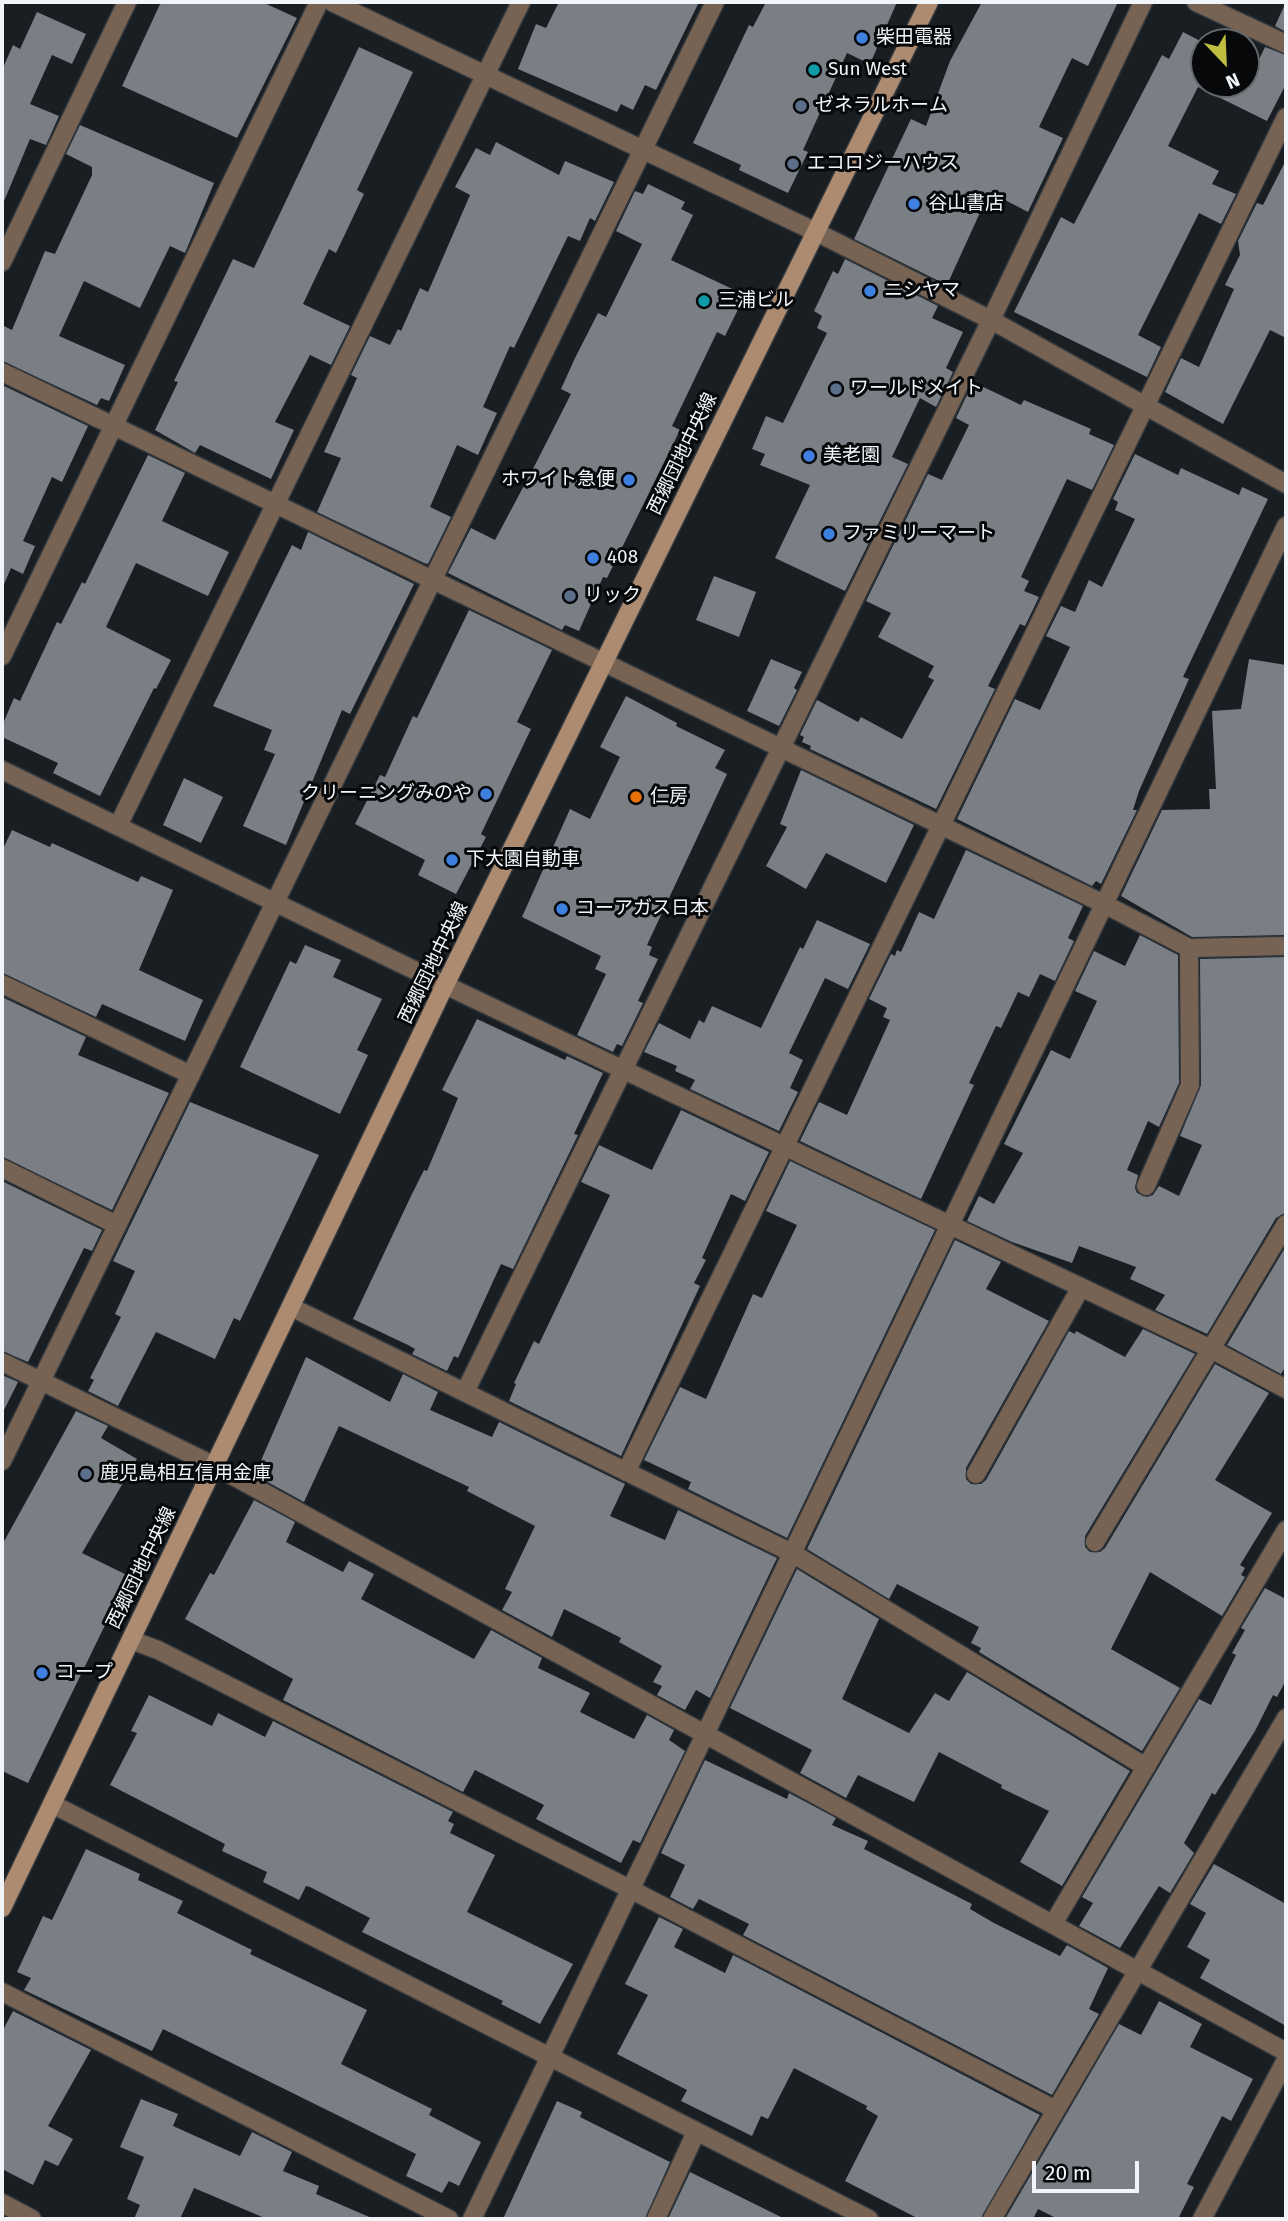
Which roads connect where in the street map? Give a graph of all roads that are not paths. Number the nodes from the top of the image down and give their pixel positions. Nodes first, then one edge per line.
1 (127, 2) edge
2 (319, 2) edge
3 (331, 2) edge
4 (521, 2) edge
5 (715, 2) edge
6 (929, 2) edge
7 (1143, 2) edge
8 (1196, 2) edge
9 (1286, 44) edge
10 (486, 75) junction
11 (1286, 117) edge
12 (643, 149) junction
13 (816, 232) junction
14 (2, 262) edge
15 (991, 320) junction
16 (2, 372) edge
17 (1147, 405) junction
18 (113, 426) junction
19 (1286, 484) edge
20 (274, 503) junction
21 (1286, 526) edge
22 (433, 581) junction
23 (2, 656) edge
24 (604, 663) junction
25 (779, 749) junction
26 (2, 769) edge
27 (118, 826) junction
28 (940, 827) junction
29 (275, 902) junction
30 (1104, 904) junction
31 (1286, 946) edge
32 (1189, 948) junction
33 (2, 984) edge
34 (445, 985) junction
35 (622, 1069) junction
36 (191, 1075) junction
37 (784, 1146) junction
38 (2, 1168) edge
39 (1146, 1186) dead end
40 (950, 1224) junction
41 (1286, 1224) edge
42 (117, 1225) junction
43 (1081, 1287) junction
44 (291, 1307) junction
45 (1211, 1349) junction
46 (2, 1362) edge
47 (40, 1382) junction
48 (1286, 1389) edge
49 (465, 1392) junction
50 (2, 1461) edge
51 (215, 1466) junction
52 (626, 1472) junction
53 (976, 1474) dead end
54 (1286, 1530) edge
55 (1095, 1542) dead end
56 (792, 1553) junction
57 (131, 1640) junction
58 (1286, 1718) edge
59 (705, 1734) junction
60 (1146, 1767) junction
61 (52, 1804) junction
62 (630, 1889) junction
63 (2, 1908) edge
64 (1053, 1924) junction
65 (1138, 1971) junction
66 (2, 1992) edge
67 (1286, 2052) edge
68 (550, 2057) junction
69 (1286, 2060) edge
70 (1056, 2110) junction
71 (696, 2132) junction
72 (2, 2203) edge
73 (32, 2219) edge
74 (449, 2219) edge
75 (472, 2219) edge
76 (656, 2219) edge
77 (869, 2219) edge
78 (992, 2219) edge
79 (1202, 2219) edge

1 - 14 street
2 - 18 street
3 - 10 street
4 - 10 street
5 - 12 street
6 - 13 street, 西郷団地中央線
7 - 15 street
8 - 9 street
10 - 12 street
10 - 20 street
11 - 17 street
12 - 13 street
12 - 22 street
13 - 15 street
13 - 24 street, 西郷団地中央線
15 - 17 street
15 - 25 street
16 - 18 street
17 - 19 street
17 - 28 street
18 - 20 street
18 - 23 street
20 - 22 street
20 - 27 street
21 - 30 street
22 - 24 street
22 - 29 street
24 - 25 street
24 - 34 street, 西郷団地中央線
25 - 28 street
25 - 35 street
26 - 27 street
27 - 29 street
28 - 30 street
28 - 37 street
29 - 34 street
29 - 36 street
30 - 32 street
30 - 40 street
31 - 32 street
32 - 39 street
33 - 36 street
34 - 35 street
34 - 44 street, 西郷団地中央線
35 - 37 street
35 - 49 street
36 - 42 street
37 - 40 street
37 - 52 street
38 - 42 street
40 - 43 street
40 - 56 street
41 - 45 street
42 - 47 street
43 - 45 street
43 - 53 street
44 - 49 street
44 - 51 street, 西郷団地中央線
45 - 48 street
45 - 55 street
46 - 47 street
47 - 50 street
47 - 51 street
49 - 52 street
51 - 57 street, 西郷団地中央線
51 - 59 street
52 - 56 street
54 - 60 street
56 - 59 street
56 - 60 street
57 - 61 street, 西郷団地中央線
57 - 62 street
58 - 65 street
59 - 62 street
59 - 64 street
60 - 64 street
61 - 63 street, 西郷団地中央線
61 - 68 street
62 - 68 street
62 - 70 street
64 - 65 street
65 - 67 street
65 - 70 street
66 - 74 street
68 - 71 street
68 - 75 street
69 - 79 street
70 - 78 street
71 - 76 street
71 - 77 street
72 - 73 street

